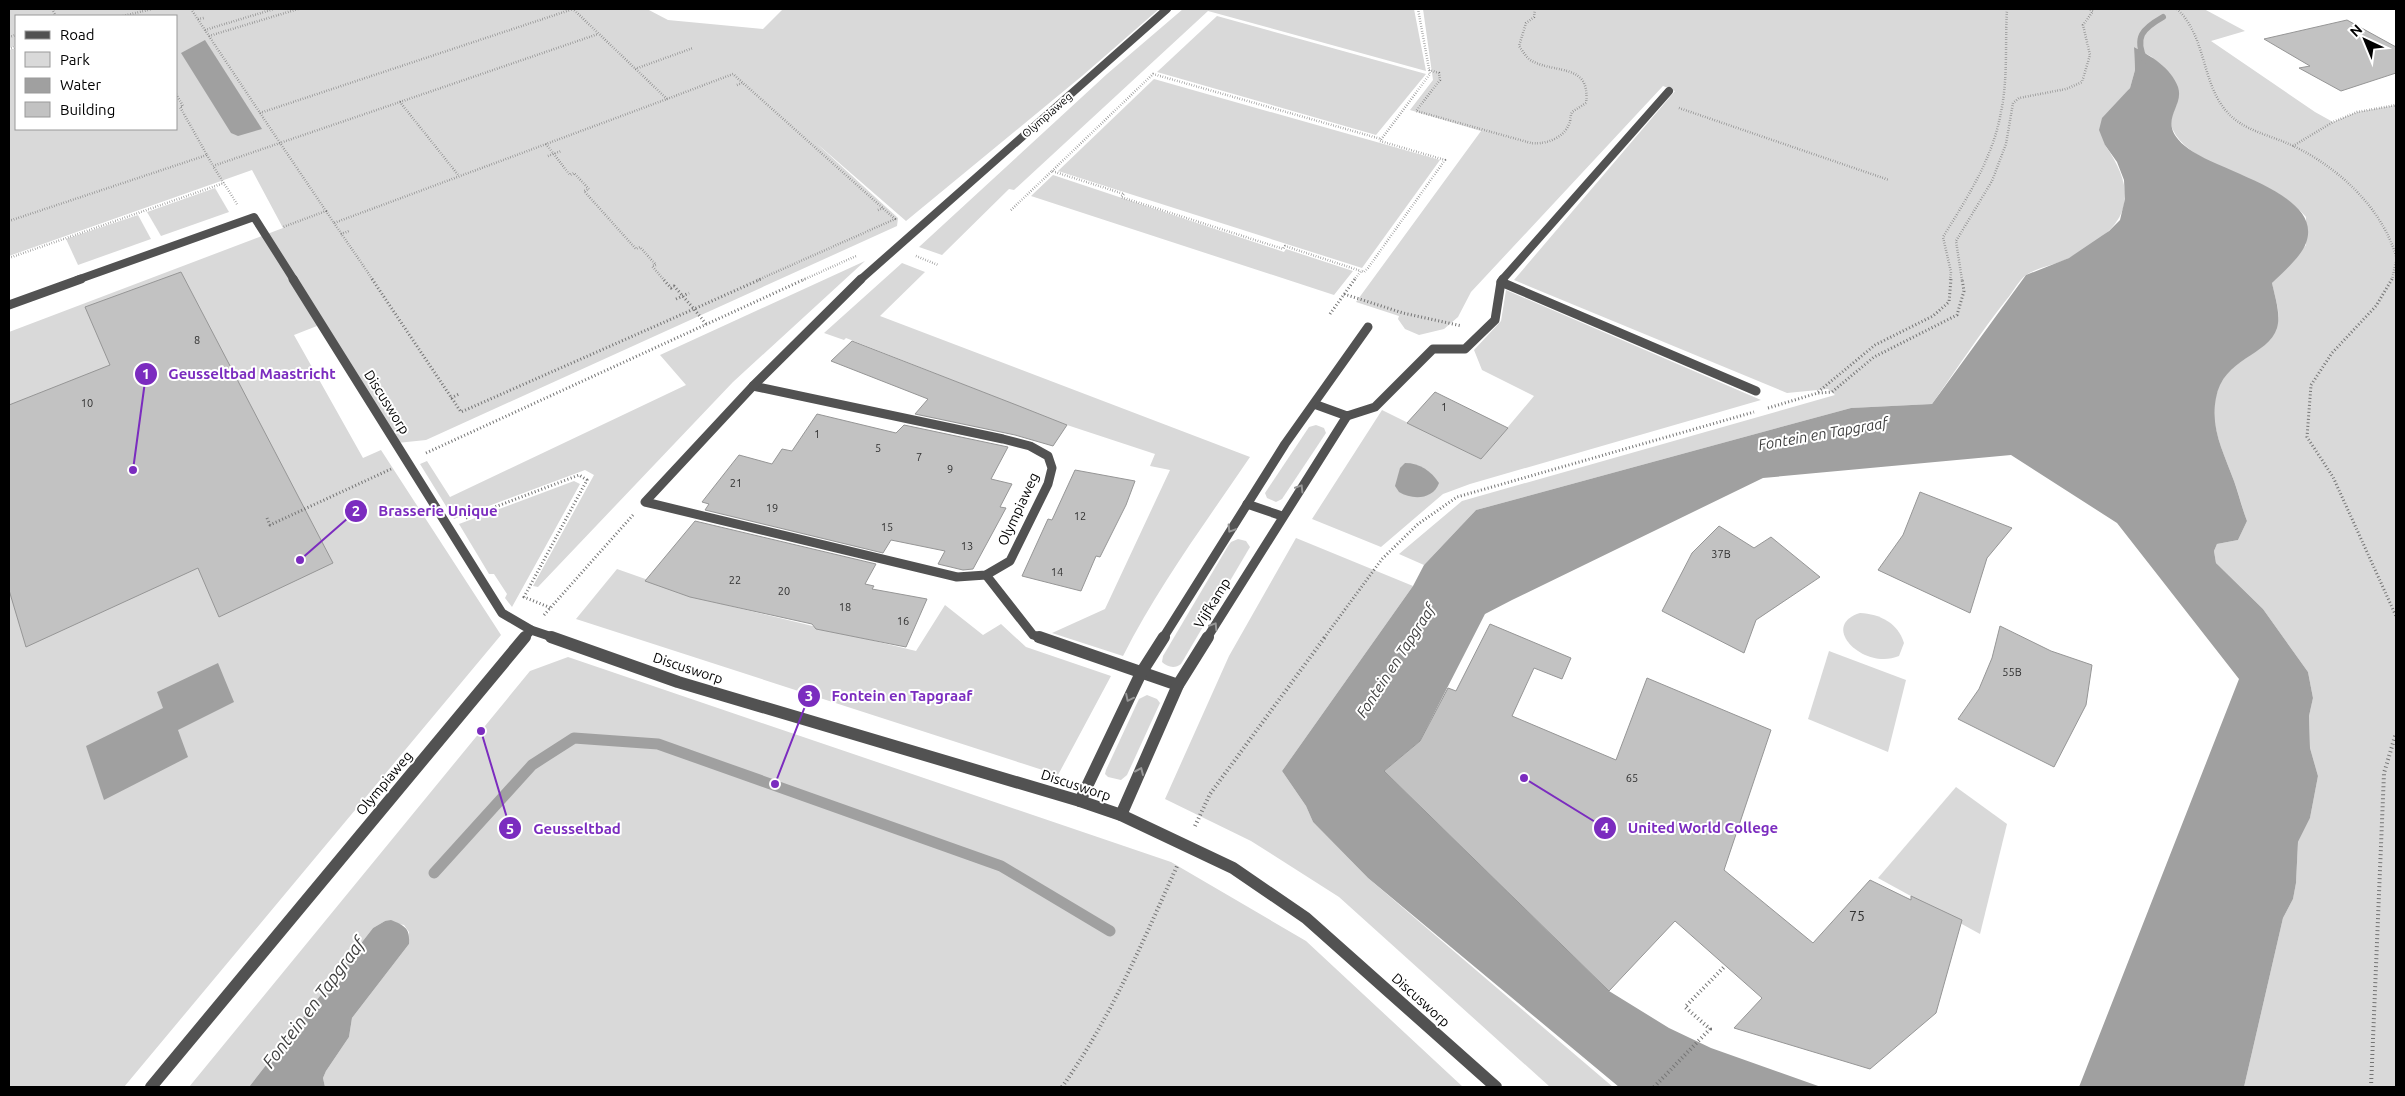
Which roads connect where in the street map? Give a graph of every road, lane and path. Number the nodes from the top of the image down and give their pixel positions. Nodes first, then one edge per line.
1 (152, 9) edge
2 (191, 9) edge
3 (274, 9) edge
4 (298, 9) edge
5 (573, 9) edge
6 (1167, 9) edge
7 (1418, 9) edge
8 (1535, 9) edge
9 (2007, 9) edge
10 (2089, 9) edge
11 (2177, 9) edge
12 (2094, 10) edge
13 (133, 15) edge
14 (204, 18) dead end
15 (198, 19) junction
16 (205, 30) junction
17 (599, 34) junction
18 (209, 36) junction
19 (693, 48) dead end
20 (635, 69) junction
21 (1429, 70) junction
22 (742, 83) junction
23 (737, 85) dead end
24 (1669, 91) dead end
25 (178, 97) edge
26 (667, 99) junction
27 (400, 102) junction
28 (1659, 102) junction
29 (2396, 105) edge
30 (1280, 110) junction
31 (260, 113) junction
32 (1276, 114) dead end
33 (1380, 141) junction
34 (280, 143) junction
35 (546, 144) junction
36 (2293, 146) junction
37 (561, 151) dead end
38 (554, 154) junction
39 (207, 155) junction
40 (548, 156) dead end
41 (213, 166) junction
42 (1052, 171) junction
43 (459, 176) junction
44 (1889, 180) dead end
45 (224, 183) junction
46 (883, 208) junction
47 (878, 210) dead end
48 (1011, 210) dead end
49 (326, 211) junction
50 (246, 219) junction
51 (9, 221) edge
52 (334, 223) junction
53 (349, 231) dead end
54 (266, 234) junction
55 (341, 234) junction
56 (895, 249) junction
57 (2396, 256) edge
58 (9, 258) edge
59 (2396, 261) edge
60 (938, 265) dead end
61 (1363, 266) dead end
62 (1368, 268) junction
63 (1361, 271) junction
64 (1501, 282) junction
65 (688, 293) dead end
66 (1344, 294) junction
67 (682, 296) junction
68 (676, 299) dead end
69 (9, 306) edge
70 (694, 309) junction
71 (1330, 314) dead end
72 (1431, 320) dead end
73 (706, 324) junction
74 (1368, 327) dead end
75 (753, 386) junction
76 (1756, 391) dead end
77 (1818, 393) junction
78 (460, 394) dead end
79 (451, 398) junction
80 (1314, 404) junction
81 (1764, 409) dead end
82 (1755, 412) dead end
83 (1346, 416) junction
84 (407, 462) junction
85 (645, 502) junction
86 (1247, 504) junction
87 (1282, 516) junction
88 (266, 518) dead end
89 (447, 526) junction
90 (986, 575) junction
91 (551, 608) junction
92 (2396, 616) edge
93 (531, 630) junction
94 (1141, 673) junction
95 (1178, 686) junction
96 (2396, 733) edge
97 (1080, 801) junction
98 (1121, 815) junction
99 (1186, 846) junction
100 (1725, 966) dead end
101 (151, 1087) edge
102 (1062, 1087) edge
103 (1496, 1087) edge
104 (1654, 1087) edge
105 (2371, 1087) edge

1 - 13 path
2 - 15 path
3 - 16 path
4 - 18 path
5 - 17 path
5 - 31 path
6 - 56 street, Olympiaweg
7 - 21 path
8 - 21 path
9 - 77 path
10 - 12 path
11 - 36 path
12 - 77 path
14 - 15 path
15 - 16 path
16 - 18 path
17 - 20 path
17 - 27 path
18 - 31 path
19 - 20 path
20 - 26 path
21 - 33 path
22 - 23 path
22 - 26 path
22 - 46 path
24 - 28 street
25 - 39 path
26 - 35 path
27 - 34 path
27 - 43 path
28 - 44 path
28 - 64 street
29 - 36 path
30 - 32 path
30 - 33 path
30 - 42 path
31 - 34 path
33 - 62 path
34 - 41 path
34 - 49 path
35 - 38 path
35 - 43 path
36 - 57 path
37 - 38 path
38 - 40 path
38 - 67 path
39 - 41 path
39 - 51 path
41 - 45 path
42 - 48 path
42 - 63 path
43 - 52 path
45 - 50 path
45 - 58 path
46 - 47 path
46 - 70 path
49 - 52 path
49 - 54 path
50 - 54 street, Discusworp
50 - 69 street
52 - 55 path
53 - 55 path
54 - 84 street, Discusworp
55 - 79 path
56 - 60 path
56 - 73 path
56 - 75 street, Olympiaweg
59 - 92 path
61 - 62 path
62 - 63 path
63 - 66 path
64 - 76 street
64 - 83 street
65 - 67 path
66 - 71 path
66 - 72 path
67 - 68 path
67 - 70 path
70 - 73 path
70 - 79 path
73 - 84 path
74 - 80 street, Vijfkamp
75 - 85 street, Olympiaweg
75 - 90 street, Olympiaweg
77 - 81 path
78 - 79 path
80 - 83 street
80 - 86 street, Vijfkamp
82 - 99 path
87 -> 83 street, Vijfkamp
84 - 88 path
84 - 89 street, Discusworp
85 - 90 street, Olympiaweg
85 - 91 path
86 - 87 street
86 -> 94 street, Vijfkamp
95 -> 87 street, Vijfkamp
89 - 91 path
89 - 93 street, Discusworp
90 - 94 street
91 - 93 path
93 - 97 street, Discusworp
93 - 101 street, Olympiaweg
94 - 95 street
94 -> 97 street, Vijfkamp
98 -> 95 street, Vijfkamp
96 - 105 path
97 - 98 street, Discusworp
98 - 99 street, Discusworp
99 - 102 path
99 - 103 street, Discusworp
100 - 104 path

